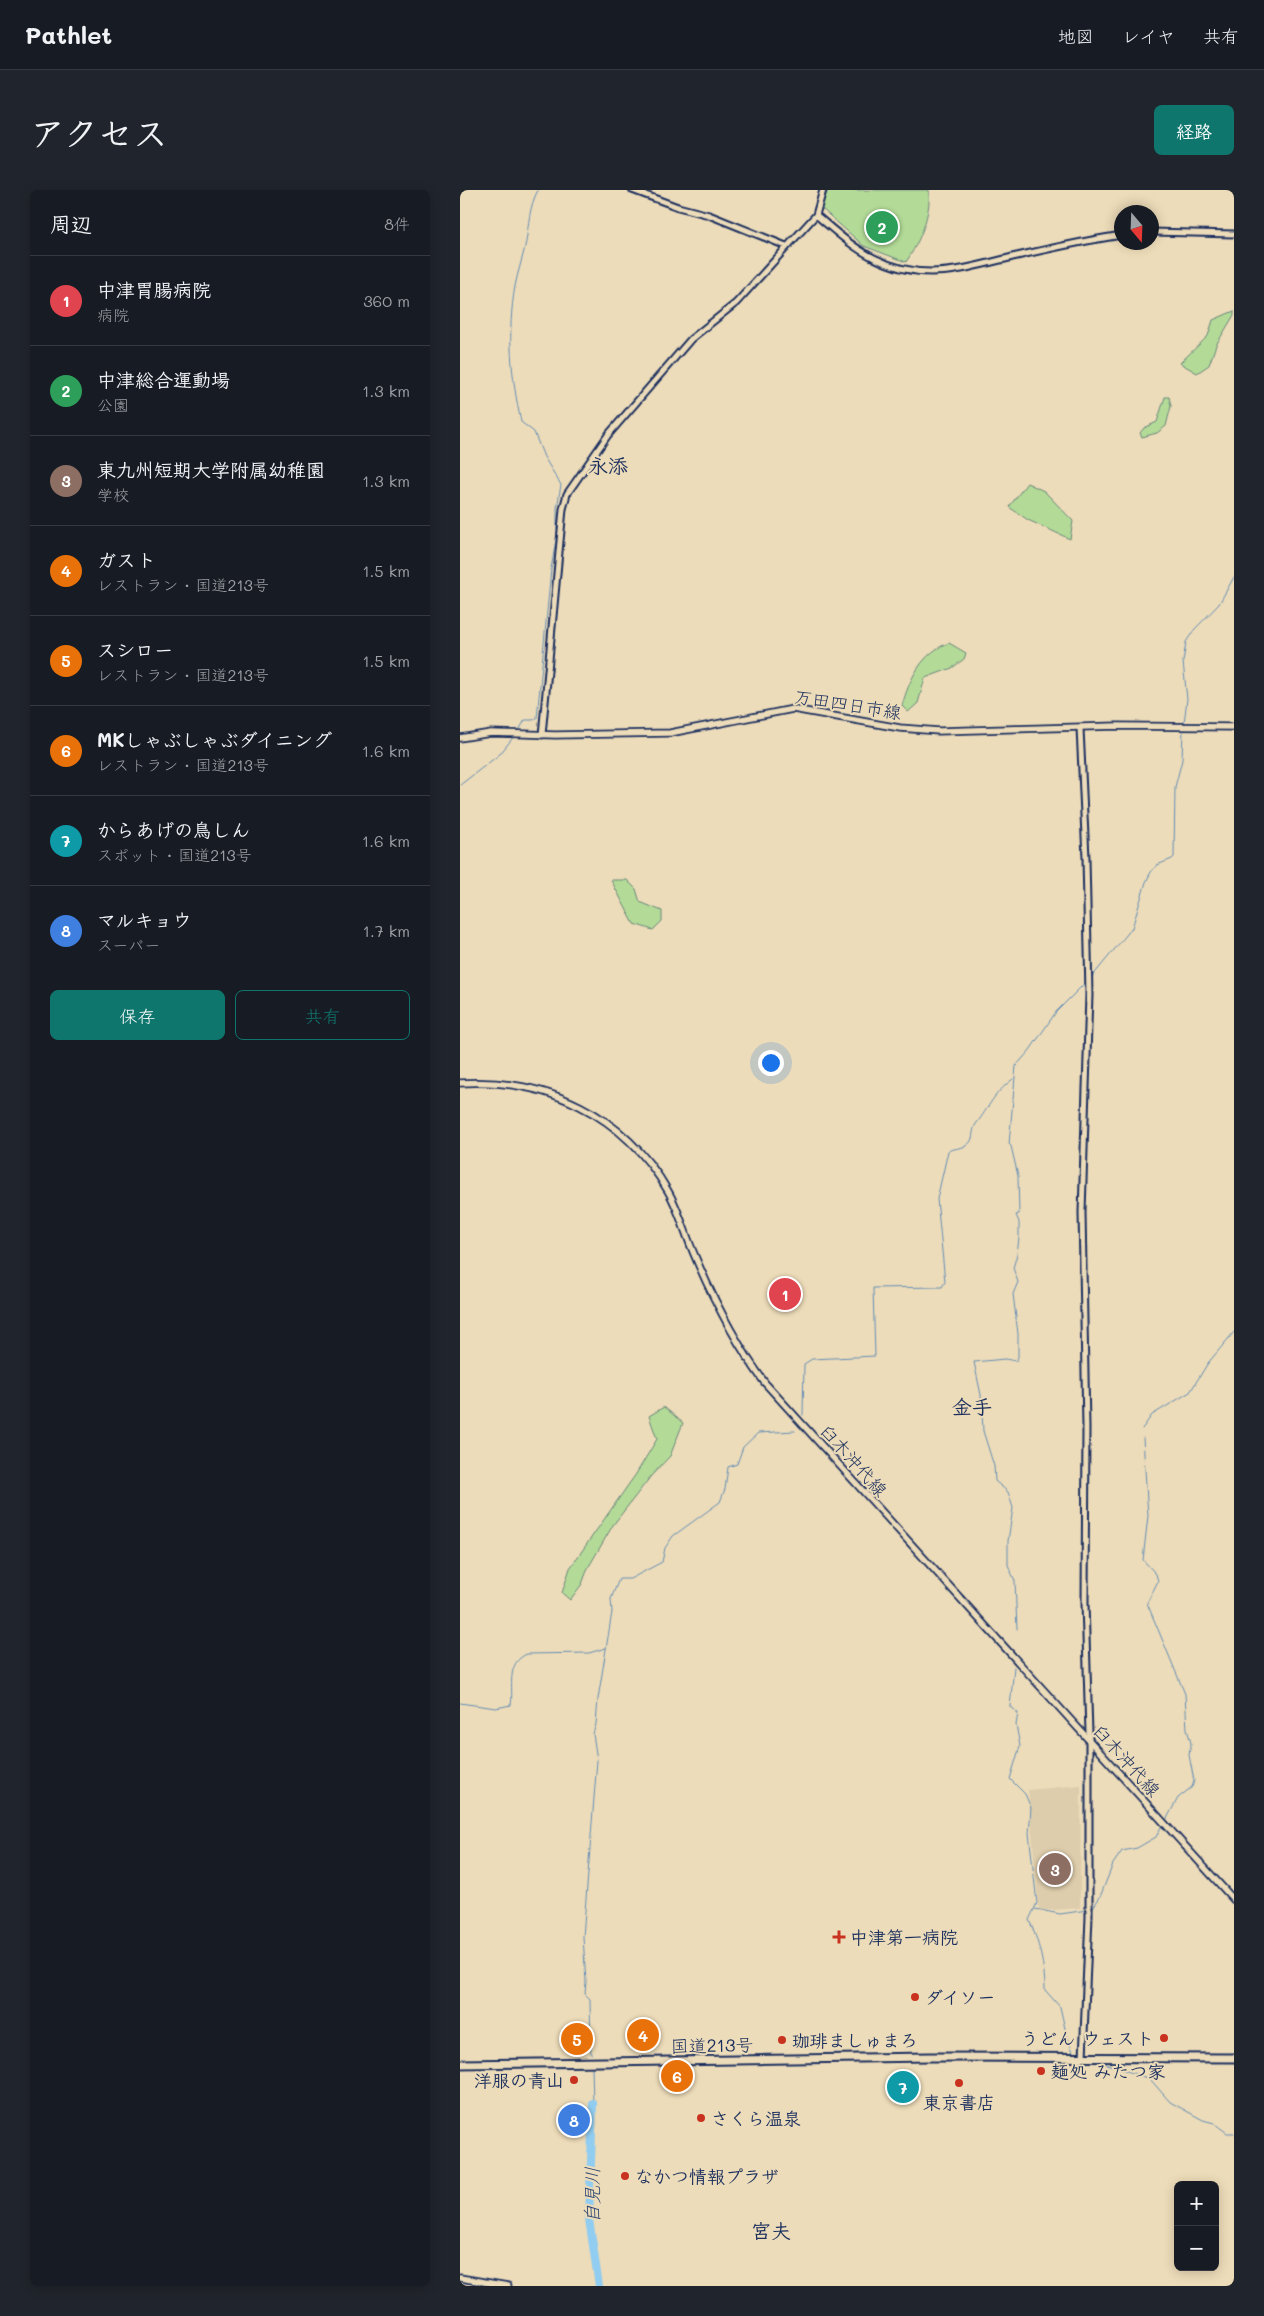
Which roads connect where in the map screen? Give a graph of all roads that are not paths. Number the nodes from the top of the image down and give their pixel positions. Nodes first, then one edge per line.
1 (632, 190) edge
2 (823, 190) edge
3 (816, 215) junction
4 (1159, 232) edge
5 (1234, 234) edge
6 (1114, 237) edge
7 (786, 246) junction
8 (1234, 727) edge
9 (1080, 728) junction
10 (542, 735) junction
11 (460, 738) edge
12 (460, 1083) edge
13 (1089, 1740) junction
14 (1234, 1900) edge
15 (1083, 2058) junction
16 (1234, 2058) edge
17 (460, 2064) edge
18 (460, 2278) edge
19 (508, 2286) edge

1 - 7 street
2 - 3 street
3 - 6 street
3 - 7 street
4 - 5 street
7 - 10 street
8 - 9 main road, 万田四日市線
9 - 10 main road, 万田四日市線
9 - 13 street
10 - 11 main road, 万田四日市線
12 - 13 main road, 臼木沖代線
13 - 14 main road, 臼木沖代線
13 - 15 street
15 - 16 highway, 国道213号
15 - 17 highway, 国道213号
18 - 19 main road

